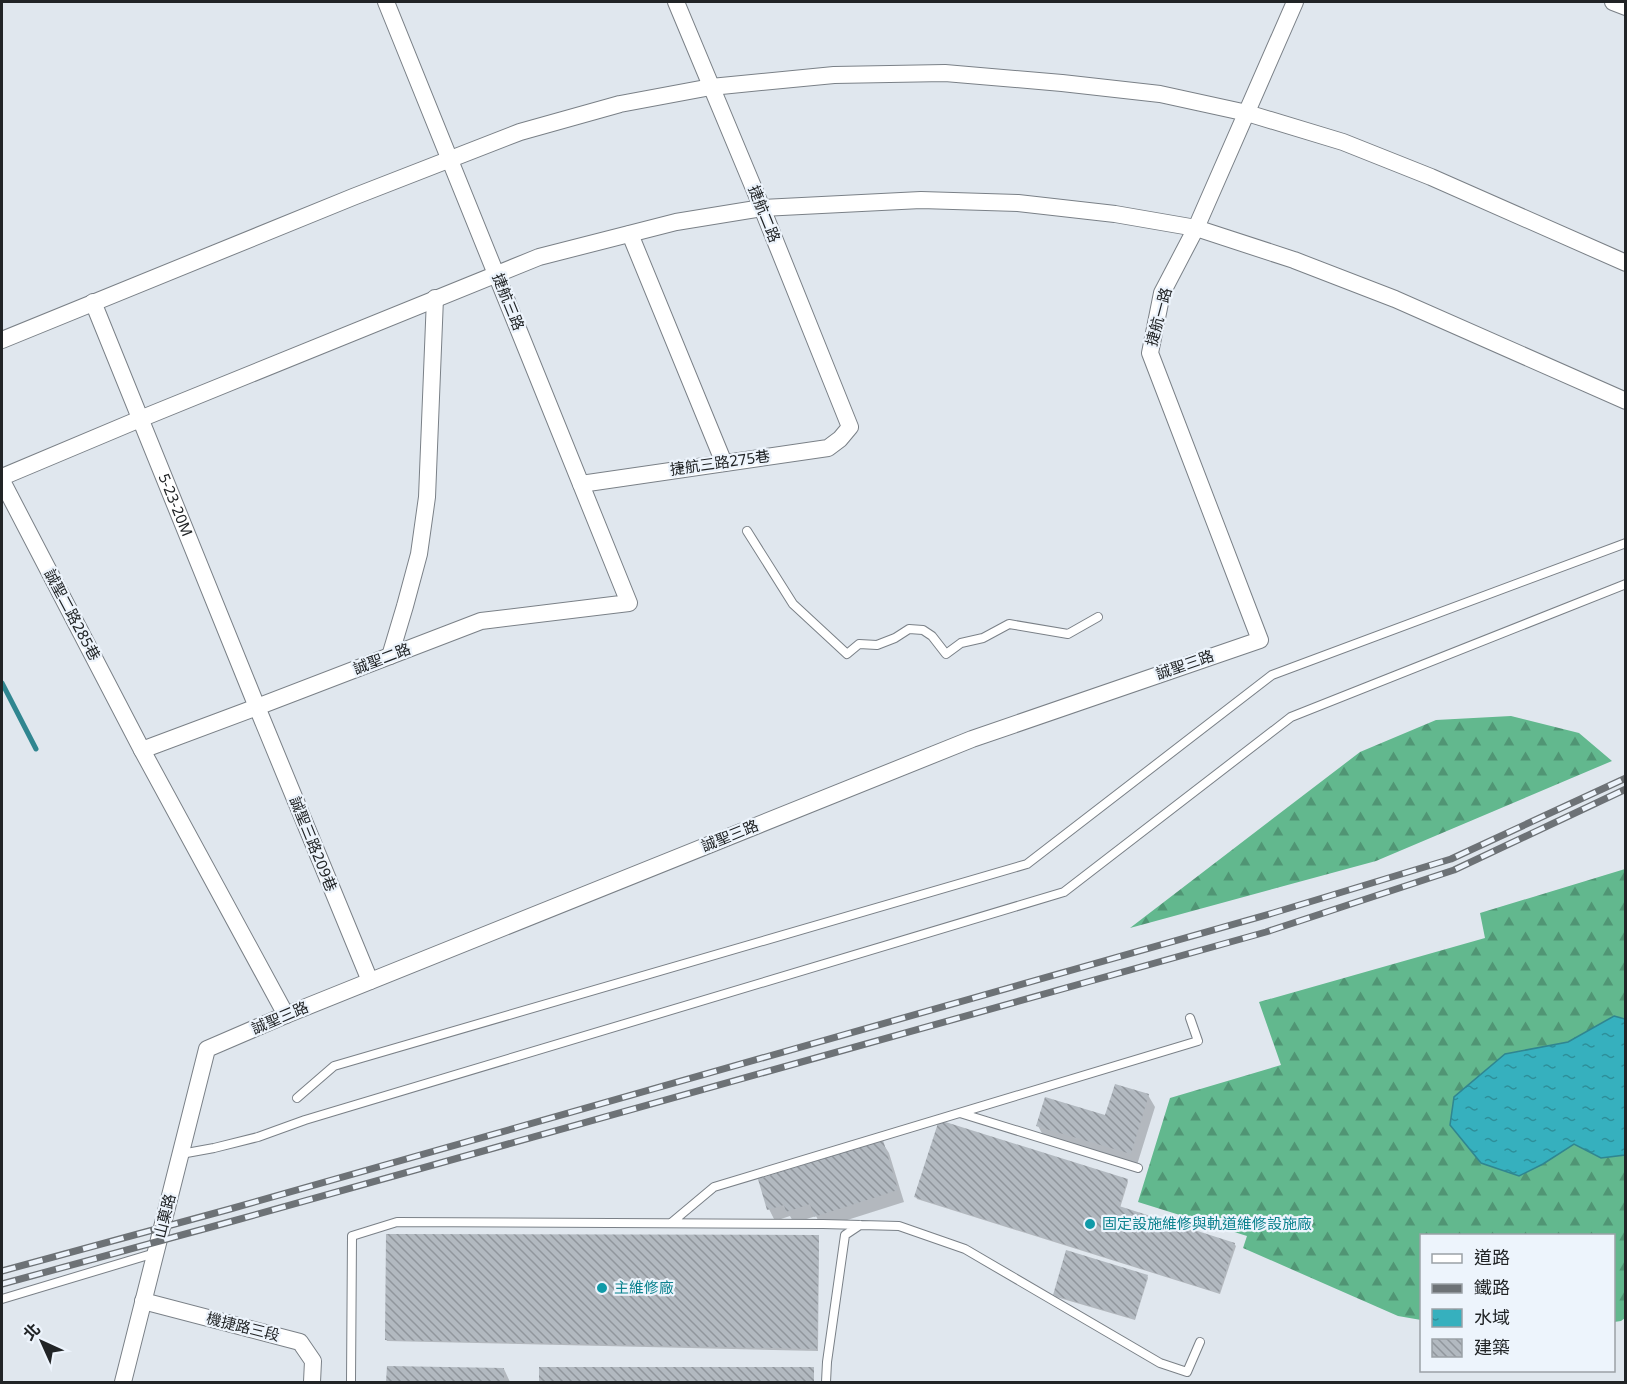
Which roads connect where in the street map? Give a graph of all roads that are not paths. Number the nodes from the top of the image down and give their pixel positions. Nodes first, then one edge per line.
1 (386, 2) edge
2 (676, 2) edge
3 (1295, 2) edge
4 (1613, 2) edge
5 (1626, 7) edge
6 (711, 87) junction
7 (1247, 113) junction
8 (450, 158) junction
9 (762, 208) junction
10 (1196, 228) junction
11 (630, 234) junction
12 (1626, 263) edge
13 (497, 274) junction
14 (435, 298) junction
15 (93, 302) junction
16 (2, 340) edge
17 (1626, 400) edge
18 (140, 419) junction
19 (850, 427) joint
20 (724, 463) junction
21 (2, 479) edge
22 (581, 484) junction
23 (747, 531) dead end
24 (1626, 543) edge
25 (1625, 586) edge
26 (629, 603) joint
27 (1098, 617) dead end
28 (1260, 640) joint
29 (390, 656) junction
30 (257, 707) junction
31 (142, 750) junction
32 (370, 981) junction
33 (286, 1015) junction
34 (1190, 1018) dead end
35 (207, 1049) joint
36 (297, 1098) dead end
37 (959, 1113) junction
38 (180, 1154) junction
39 (1138, 1168) dead end
40 (671, 1223) junction
41 (860, 1225) junction
42 (155, 1253) junction
43 (2, 1299) edge
44 (143, 1301) junction
45 (1200, 1342) dead end
46 (123, 1383) edge
47 (312, 1383) edge
48 (351, 1383) edge
49 (826, 1383) edge

1 - 8 street, 捷航三路
2 - 6 street, 捷航二路
3 - 7 street, 捷航一路
4 - 5 street
6 - 7 street
6 - 8 street
6 - 9 street, 捷航二路
7 - 10 street, 捷航一路
7 - 12 street
8 - 13 street, 捷航三路
8 - 15 street
9 - 10 street
9 - 11 street
9 - 19 street, 捷航二路
10 - 17 street
10 - 28 street, 捷航一路
11 - 13 street
11 - 20 street
13 - 14 street
13 - 22 street, 捷航三路
14 - 18 street
14 - 29 street
15 - 16 street
15 - 18 street, 5-23-20M
18 - 21 street
18 - 30 street, 5-23-20M
19 - 20 street, 捷航三路275巷
20 - 22 street, 捷航三路275巷
21 - 31 street, 誠聖二路285巷
22 - 26 street, 捷航三路
23 - 27 lane
24 - 36 lane
25 - 38 lane
26 - 29 street, 誠聖二路
28 - 32 street, 誠聖三路
29 - 30 street, 誠聖二路
30 - 31 street, 誠聖二路
30 - 32 street, 誠聖三路209巷
31 - 33 street, 誠聖二路285巷
32 - 33 street, 誠聖三路
33 - 35 street, 誠聖三路
34 - 37 lane
35 - 38 street, 山菓路
37 - 39 lane
37 - 40 lane
38 - 42 street, 山菓路
40 - 41 lane
40 - 48 lane
41 - 45 lane
41 - 49 lane
42 - 43 lane
42 - 44 street, 山菓路
44 - 46 street, 山菓路
44 - 47 street, 機捷路三段

